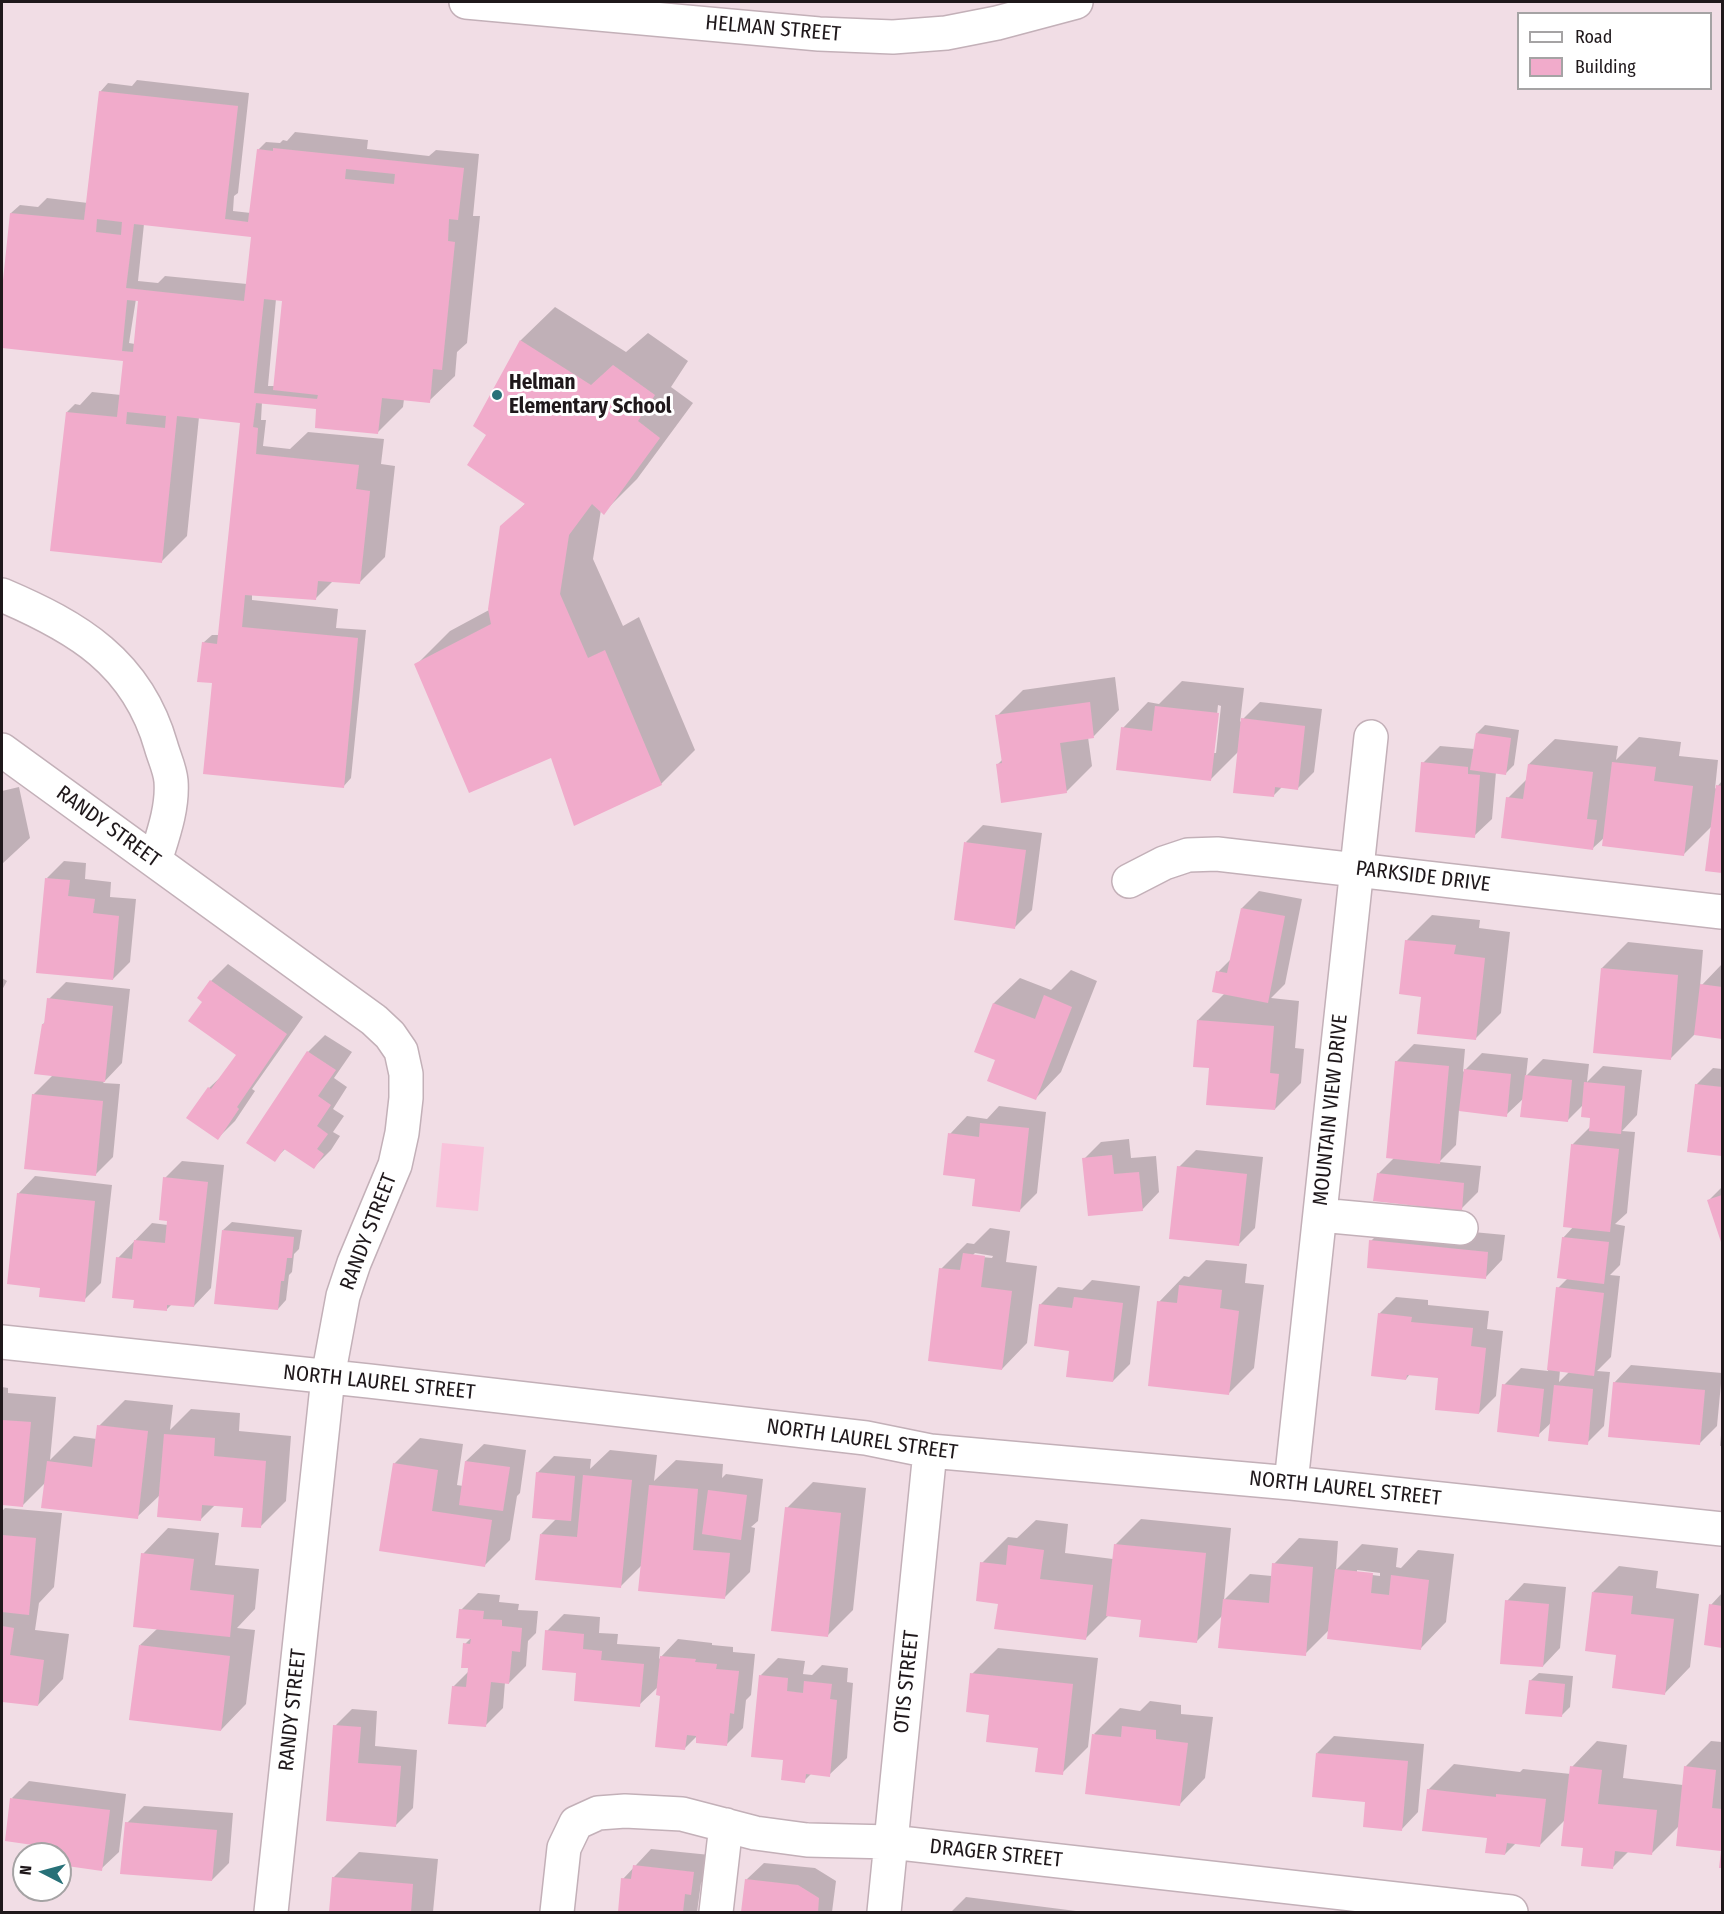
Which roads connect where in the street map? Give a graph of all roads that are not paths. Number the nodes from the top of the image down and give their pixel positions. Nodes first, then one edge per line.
1 (466, 2) edge
2 (1076, 2) edge
3 (2, 595) edge
4 (1371, 737) dead end
5 (2, 750) edge
6 (155, 861) junction
7 (1357, 869) junction
8 (1129, 881) dead end
9 (1722, 912) edge
10 (1320, 1215) junction
11 (1461, 1228) dead end
12 (2, 1342) edge
13 (328, 1377) junction
14 (930, 1451) junction
15 (1291, 1483) junction
16 (1722, 1529) edge
17 (726, 1825) junction
18 (891, 1842) junction
19 (271, 1912) edge
20 (557, 1912) edge
21 (716, 1912) edge
22 (884, 1912) edge
23 (1511, 1912) edge

1 - 2 street, HELMAN STREET
3 - 6 street
4 - 7 street, MOUNTAIN VIEW DRIVE
5 - 6 street, RANDY STREET
6 - 13 street, RANDY STREET
7 - 8 street, PARKSIDE DRIVE
7 - 9 street, PARKSIDE DRIVE
7 - 10 street, MOUNTAIN VIEW DRIVE
10 - 11 street
10 - 15 street, MOUNTAIN VIEW DRIVE
12 - 13 street, NORTH LAUREL STREET
13 - 14 street, NORTH LAUREL STREET
13 - 19 street, RANDY STREET
14 - 15 street, NORTH LAUREL STREET
14 - 18 street, OTIS STREET
15 - 16 street, NORTH LAUREL STREET
17 - 18 street, DRAGER STREET
17 - 20 street, DRAGER STREET
17 - 21 street
18 - 22 street, OTIS STREET
18 - 23 street, DRAGER STREET

